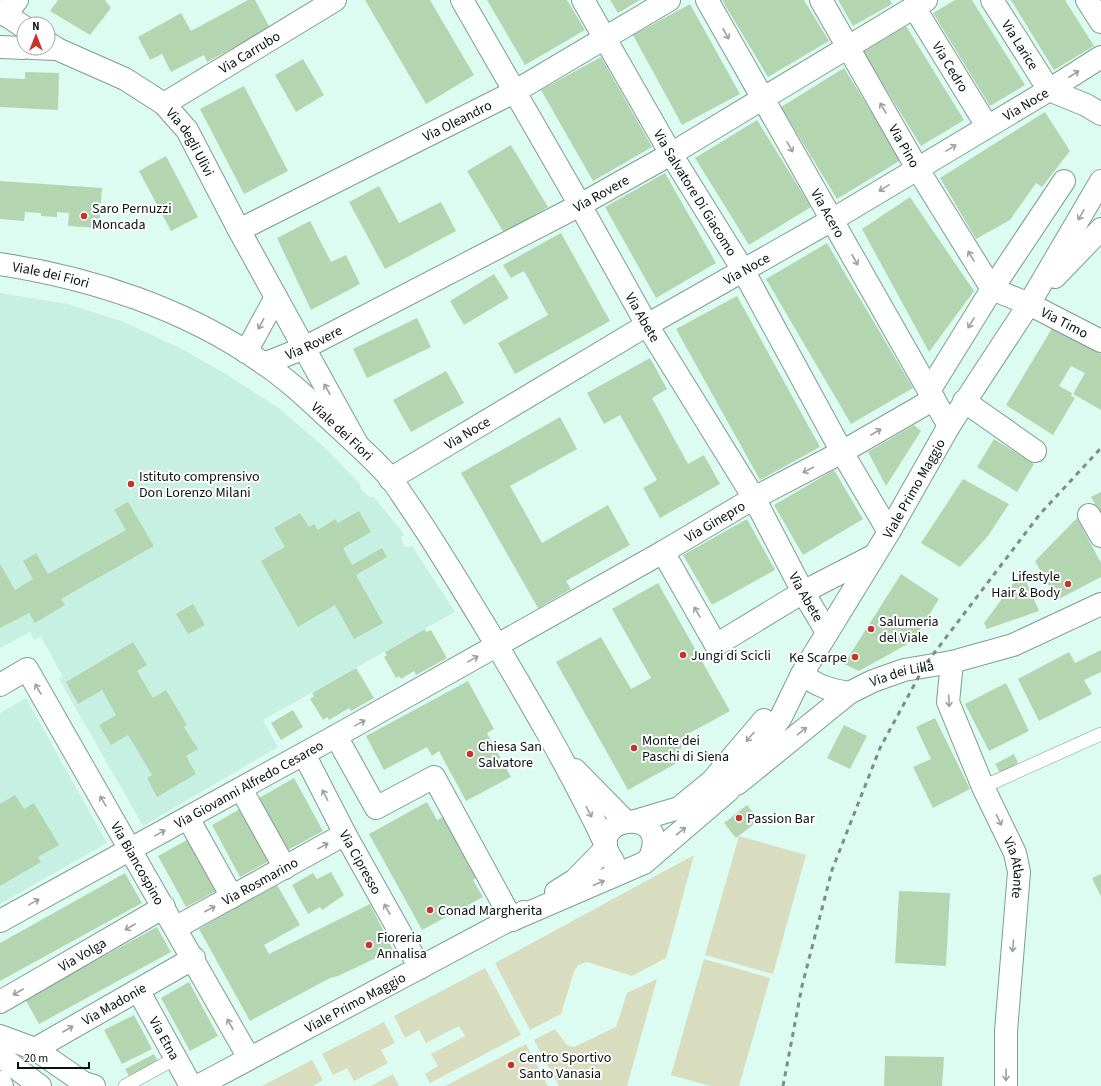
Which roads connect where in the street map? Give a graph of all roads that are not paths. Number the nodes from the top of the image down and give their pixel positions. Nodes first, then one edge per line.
1 (334, 0) edge
2 (462, 0) edge
3 (584, 0) edge
4 (669, 0) edge
5 (707, 0) edge
6 (821, 0) edge
7 (992, 0) edge
8 (1087, 0) edge
9 (920, 4) edge
10 (7, 9) edge
11 (16, 19) edge
12 (1101, 22) edge
13 (606, 38) junction
14 (0, 47) edge
15 (16, 48) edge
16 (56, 48) edge
17 (848, 48) junction
18 (1101, 57) edge
19 (1049, 90) junction
20 (514, 92) junction
21 (763, 99) junction
22 (164, 104) junction
23 (1101, 114) edge
24 (987, 126) junction
25 (671, 154) junction
26 (917, 168) junction
27 (1064, 181) dead end
28 (1101, 181) edge
29 (580, 205) junction
30 (832, 220) junction
31 (1101, 229) edge
32 (239, 230) junction
33 (0, 264) edge
34 (743, 270) junction
35 (992, 289) junction
36 (276, 297) junction
37 (1029, 304) junction
38 (647, 326) junction
39 (1101, 341) edge
40 (304, 348) junction
41 (246, 352) junction
42 (264, 364) junction
43 (931, 395) junction
44 (964, 401) junction
45 (949, 426) junction
46 (359, 447) junction
47 (1035, 451) dead end
48 (842, 452) junction
49 (390, 479) junction
50 (754, 498) junction
51 (1089, 515) dead end
52 (889, 532) junction
53 (1101, 536) edge
54 (663, 552) junction
55 (873, 556) junction
56 (803, 592) junction
57 (1101, 604) edge
58 (827, 632) junction
59 (497, 646) junction
60 (952, 662) junction
61 (802, 674) junction
62 (0, 685) edge
63 (849, 693) junction
64 (1101, 734) edge
65 (336, 736) junction
66 (558, 753) junction
67 (304, 754) junction
68 (983, 787) junction
69 (241, 789) junction
70 (728, 791) junction
71 (188, 818) junction
72 (630, 821) junction
73 (345, 834) junction
74 (606, 846) junction
75 (131, 850) junction
76 (643, 862) junction
77 (285, 868) junction
78 (232, 897) junction
79 (164, 907) junction
80 (512, 920) junction
81 (0, 921) edge
82 (175, 928) junction
83 (194, 958) junction
84 (420, 968) junction
85 (138, 990) junction
86 (0, 1002) edge
87 (0, 1036) edge
88 (35, 1049) junction
89 (0, 1056) edge
90 (176, 1058) junction
91 (249, 1058) junction
92 (0, 1082) edge
93 (2, 1086) edge
94 (40, 1086) edge
95 (94, 1086) edge
96 (125, 1086) edge
97 (192, 1086) edge
98 (198, 1086) edge
99 (1006, 1086) edge

1 - 22 street, Via Carrubo
2 - 20 street, Via Abete
3 - 13 street, Via Salvatore Di Giacomo
4 - 13 street, Via Oleandro
5 -> 21 street, Via Acero
6 - 17 street, Via Pino
7 - 19 street, Via Larice
8 - 12 street
9 - 17 street, Via Rovere
9 - 24 street, Via Cedro
10 - 11 street
13 - 20 street, Via Oleandro
13 - 25 street, Via Salvatore Di Giacomo
14 - 15 street
16 - 22 street, Via degli Ulivi
17 - 21 street, Via Rovere
26 -> 17 street, Via Pino
19 -> 18 street, Via Noce
19 - 23 street
19 - 24 street, Via Noce
20 - 29 street, Via Abete
20 - 32 street, Via Oleandro
21 - 25 street, Via Rovere
21 -> 30 street, Via Acero
22 - 32 street, Via degli Ulivi
26 -> 24 street, Via Noce
25 - 29 street, Via Rovere
25 - 34 street, Via Salvatore Di Giacomo
26 -> 30 street, Via Noce
35 -> 26 street, Via Pino
27 - 35 street
28 -> 37 street
29 - 38 street, Via Abete
29 - 40 street, Via Rovere
30 - 34 street, Via Noce
30 -> 43 street, Via Acero
31 - 37 street
32 - 36 street, Via degli Ulivi
33 - 41 street, Viale dei Fiori
34 - 38 street, Via Noce
34 - 48 street, Via Salvatore Di Giacomo
35 - 37 street, Via Timo
35 -> 43 street
36 - 40 street, Via degli Ulivi
36 -> 41 street
37 - 39 street, Via Timo
37 - 44 street, Viale Primo Maggio
38 - 49 street, Via Noce
38 - 50 street, Via Abete
40 - 42 street, Via Rovere
46 -> 40 street, Via degli Ulivi
41 - 42 street, Viale dei Fiori
42 - 46 street, Viale dei Fiori
43 - 45 street, Via Acero
48 -> 43 street, Via Ginepro
44 - 45 street, Viale Primo Maggio
44 - 47 street
45 - 52 street, Viale Primo Maggio
46 - 49 street, Viale dei Fiori
48 -> 50 street, Via Ginepro
48 - 52 street, Via Salvatore Di Giacomo
49 - 59 street, Viale dei Fiori
50 - 54 street, Via Ginepro
50 - 56 street, Via Abete
51 - 53 street
52 - 55 street, Viale Primo Maggio
56 -> 54 street
54 - 59 street, Via Ginepro
55 - 56 street
55 - 58 street, Viale Primo Maggio
56 - 58 street, Via Abete
57 - 60 street, Via dei Lillà
58 - 61 street, Viale Primo Maggio
65 -> 59 street, Via Giovanni Alfredo Cesareo
59 - 66 street, Viale dei Fiori
60 - 63 street, Via dei Lillà
60 -> 68 street, Via Atlante
61 - 63 street
61 - 70 street
61 -> 72 street
75 -> 62 street, Via Biancospino
70 -> 63 street, Via dei Lillà
64 - 68 lane
65 - 67 street, Via Giovanni Alfredo Cesareo
65 - 80 street
66 - 72 street
66 -> 74 street
67 - 69 street, Via Giovanni Alfredo Cesareo
73 -> 67 street, Via Cipresso
68 -> 99 street, Via Atlante
69 - 71 street, Via Giovanni Alfredo Cesareo
69 - 77 street
76 -> 70 street
75 -> 71 street, Via Giovanni Alfredo Cesareo
71 - 78 street
72 - 74 street
72 - 76 street
77 -> 73 street, Via Rosmarino
84 -> 73 street, Via Cipresso
74 - 76 street
74 - 80 street
75 - 79 street, Via Biancospino
81 -> 75 street, Via Giovanni Alfredo Cesareo
80 -> 76 street
77 - 78 street, Via Rosmarino
82 -> 78 street, Via Rosmarino
79 - 82 street, Via Biancospino
79 -> 86 street, Via Volga
80 - 84 street, Viale Primo Maggio
82 - 83 street, Via Biancospino
83 - 85 street, Via Madonie
91 -> 83 street, Via Biancospino
84 - 91 street, Viale Primo Maggio
88 -> 85 street, Via Madonie
85 - 90 street, Via Etna
87 - 88 street
88 - 95 street
89 - 94 street
90 - 96 lane
90 - 97 street, Via Etna
91 - 98 street, Viale Primo Maggio
92 - 93 street

